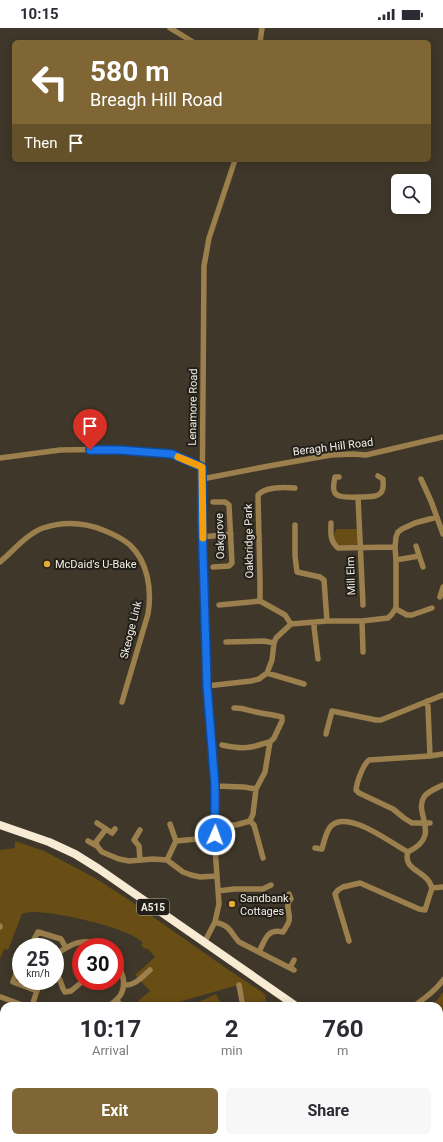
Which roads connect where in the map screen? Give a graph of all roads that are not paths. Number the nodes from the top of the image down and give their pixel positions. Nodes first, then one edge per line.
1 (170, 28) edge
2 (262, 28) edge
3 (190, 40) edge
4 (260, 40) edge
5 (234, 162) edge
6 (443, 437) edge
7 (0, 458) edge
8 (202, 467) junction
9 (378, 476) dead end
10 (339, 477) dead end
11 (420, 479) dead end
12 (202, 480) junction
13 (295, 488) dead end
14 (358, 497) junction
15 (213, 502) dead end
16 (437, 517) junction
17 (330, 523) dead end
18 (295, 524) dead end
19 (231, 534) junction
20 (443, 534) edge
21 (203, 537) junction
22 (416, 546) dead end
23 (360, 547) junction
24 (395, 547) junction
25 (419, 556) junction
26 (396, 560) junction
27 (0, 562) edge
28 (213, 567) dead end
29 (423, 567) dead end
30 (443, 587) edge
31 (440, 597) dead end
32 (260, 601) junction
33 (219, 605) dead end
34 (363, 605) dead end
35 (432, 608) dead end
36 (396, 609) junction
37 (328, 620) junction
38 (362, 621) junction
39 (315, 622) junction
40 (291, 624) junction
41 (226, 642) dead end
42 (274, 643) junction
43 (363, 652) dead end
44 (318, 659) dead end
45 (267, 673) junction
46 (304, 684) dead end
47 (207, 686) junction
48 (443, 695) edge
49 (427, 701) junction
50 (122, 702) dead end
51 (234, 708) dead end
52 (326, 734) dead end
53 (270, 742) junction
54 (222, 745) dead end
55 (443, 754) edge
56 (430, 756) junction
57 (443, 785) edge
58 (215, 786) junction
59 (256, 789) junction
60 (250, 821) junction
61 (97, 823) dead end
62 (430, 823) junction
63 (170, 824) dead end
64 (0, 825) edge
65 (226, 825) dead end
66 (106, 829) junction
67 (115, 829) dead end
68 (140, 830) dead end
69 (197, 839) dead end
70 (88, 841) dead end
71 (176, 841) junction
72 (97, 846) junction
73 (315, 848) dead end
74 (408, 852) junction
75 (263, 858) dead end
76 (140, 860) junction
77 (167, 860) junction
78 (217, 876) junction
79 (270, 885) dead end
80 (443, 887) edge
81 (432, 888) junction
82 (218, 891) junction
83 (289, 894) dead end
84 (215, 922) junction
85 (35, 938) edge
86 (58, 938) edge
87 (349, 941) dead end
88 (204, 943) junction
89 (64, 944) edge
90 (72, 944) edge
91 (66, 948) joint
92 (259, 952) junction
93 (294, 960) dead end
94 (150, 970) dead end
95 (443, 980) edge
96 (124, 985) edge
97 (238, 985) dead end
98 (123, 990) edge
99 (36, 991) edge
100 (1, 997) edge
101 (116, 1000) joint
102 (14, 1002) edge
103 (33, 1002) edge
104 (114, 1002) edge
105 (242, 1002) edge
106 (290, 1002) edge
107 (420, 1002) edge

1 - 3 street
2 - 4 street
5 - 8 street, Lenamore Road
6 - 12 street, Beragh Hill Road
7 - 8 street
8 - 12 street, Lenamore Road
9 - 14 street
10 - 14 street
11 - 16 street
12 - 21 street, Lenamore Road
13 - 32 street, Oakbridge Park
14 - 23 street, Mill Elm
15 - 19 street, Oakgrove
16 - 20 street
16 - 24 street
17 - 23 street, Mill Elm
18 - 37 street
19 - 21 street
19 - 28 street, Oakgrove
21 - 47 street, Lenamore Road
22 - 25 street
23 - 24 street, Mill Elm
23 - 34 street, Mill Elm
24 - 26 street
25 - 26 street
25 - 29 street
26 - 36 street
27 - 50 street, Skeoge Link
30 - 31 street
32 - 33 street
32 - 40 street
35 - 36 street
36 - 38 street
37 - 38 street
37 - 39 street
38 - 43 street
39 - 40 street
39 - 44 street
40 - 42 street
41 - 42 street
42 - 45 street
45 - 46 street
45 - 47 street
47 - 58 street, Lenamore Road
48 - 49 street
49 - 52 street
49 - 56 street
51 - 53 street
53 - 54 street
53 - 59 street
55 - 56 street
56 - 62 street
57 - 62 street
58 - 59 street
58 - 78 street, Lenamore Road
59 - 60 street
60 - 65 street
60 - 75 street
61 - 66 street
62 - 74 street
63 - 71 street
64 - 88 highway, A515
66 - 67 street
66 - 72 street
68 - 76 street
69 - 71 street
70 - 72 street
71 - 77 street
72 - 76 street
73 - 74 street
74 - 81 street
76 - 77 street
77 - 78 street
78 - 82 street, Lenamore Road
79 - 82 street
80 - 81 street
81 - 87 street
82 - 84 street, Lenamore Road
83 - 92 street
84 - 88 street, Lenamore Road
84 - 92 street
85 - 86 street
88 - 106 highway, A515
89 - 91 street
90 - 91 street
92 - 93 street
94 - 96 street
95 - 107 street
97 - 105 street
98 - 101 street
99 - 103 street
100 - 102 street
101 - 104 street

